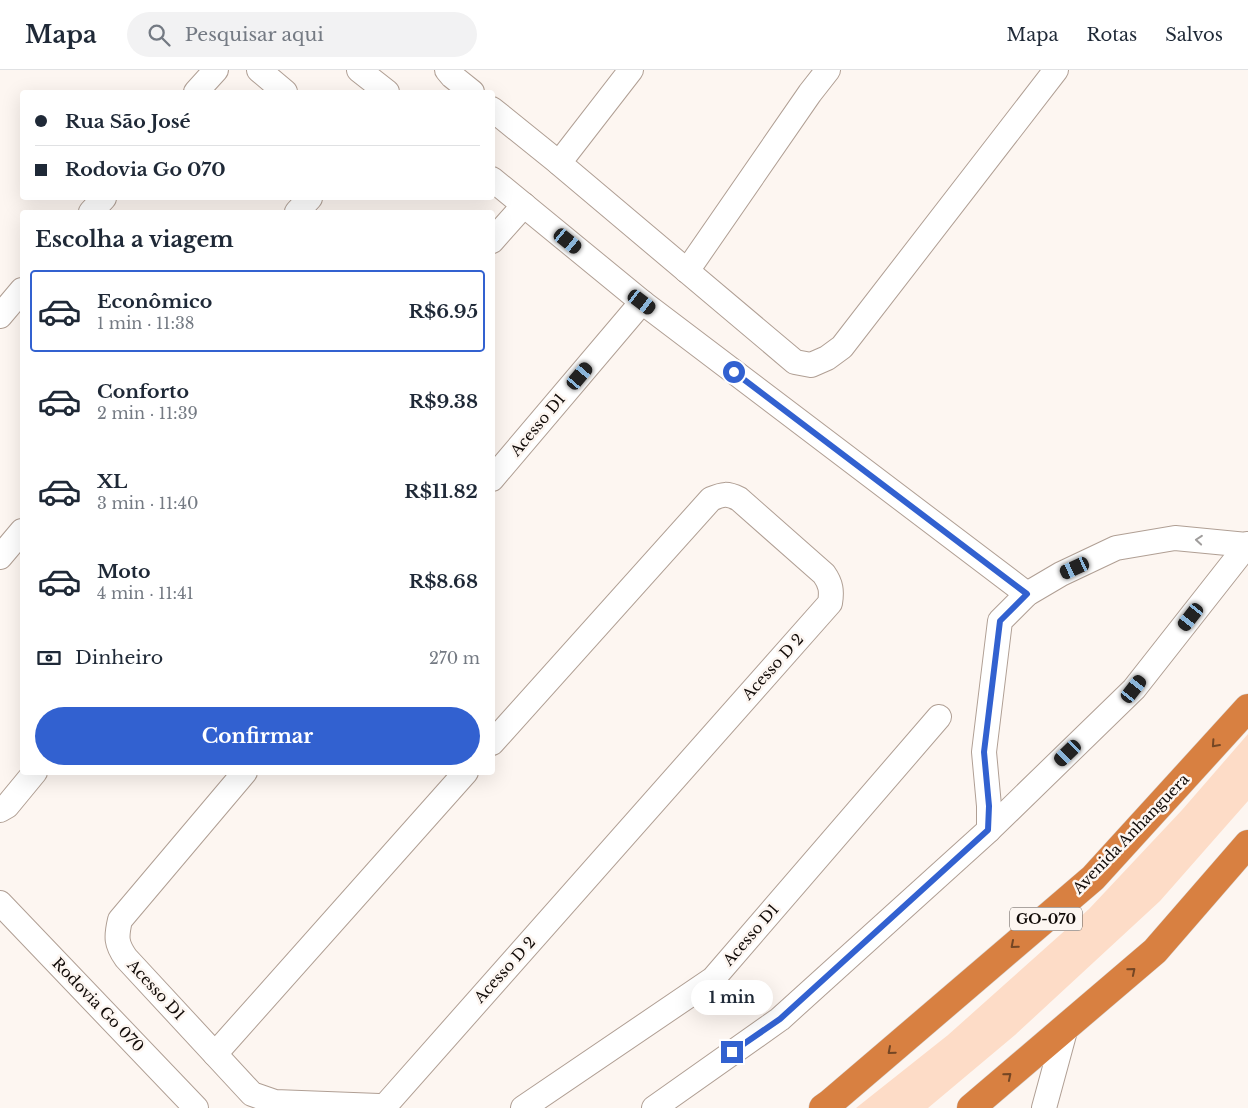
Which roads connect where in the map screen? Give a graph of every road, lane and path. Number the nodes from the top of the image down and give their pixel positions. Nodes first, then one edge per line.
1 (216, 70) edge
2 (259, 70) edge
3 (359, 70) edge
4 (447, 70) edge
5 (631, 70) edge
6 (828, 70) edge
7 (1056, 70) edge
8 (198, 90) edge
9 (283, 90) edge
10 (384, 90) edge
11 (470, 90) edge
12 (495, 111) edge
13 (559, 163) junction
14 (495, 181) edge
15 (102, 200) edge
16 (308, 200) edge
17 (524, 205) junction
18 (93, 210) edge
19 (299, 210) edge
20 (495, 238) edge
21 (687, 271) junction
22 (20, 292) edge
23 (642, 302) junction
24 (0, 316) edge
25 (495, 475) edge
26 (20, 533) edge
27 (1248, 544) edge
28 (0, 558) edge
29 (1027, 594) junction
30 (1248, 708) edge
31 (939, 717) dead end
32 (495, 740) edge
33 (33, 775) edge
34 (241, 775) edge
35 (463, 775) edge
36 (0, 810) edge
37 (988, 830) junction
38 (1248, 844) edge
39 (0, 903) edge
40 (1066, 1027) junction
41 (215, 1054) junction
42 (385, 1107) edge
43 (196, 1108) edge
44 (523, 1108) edge
45 (654, 1108) edge
46 (823, 1108) edge
47 (971, 1108) edge
48 (1044, 1108) edge

1 - 8 street
2 - 9 street
3 - 10 street
4 - 11 street
5 - 13 street
6 - 21 street
7 - 21 street
12 - 13 street
13 - 21 street
14 - 17 street
15 - 18 street
16 - 19 street
17 - 20 street
17 - 23 street
22 - 24 street
23 - 25 street, Acesso D1
23 - 29 street
26 - 28 street
27 -> 29 street
27 - 37 street
29 - 37 street
30 -> 46 highway, Avenida Anhanguera / GO-070
31 - 44 street, Acesso D1
32 - 42 street, Acesso D 2
33 - 36 street
34 - 41 street, Acesso D1
35 - 41 street
37 - 45 street
40 -> 38 highway
39 - 43 street, Rodovia Go 070
47 -> 40 highway
40 - 48 street
41 - 42 street, Acesso D1

